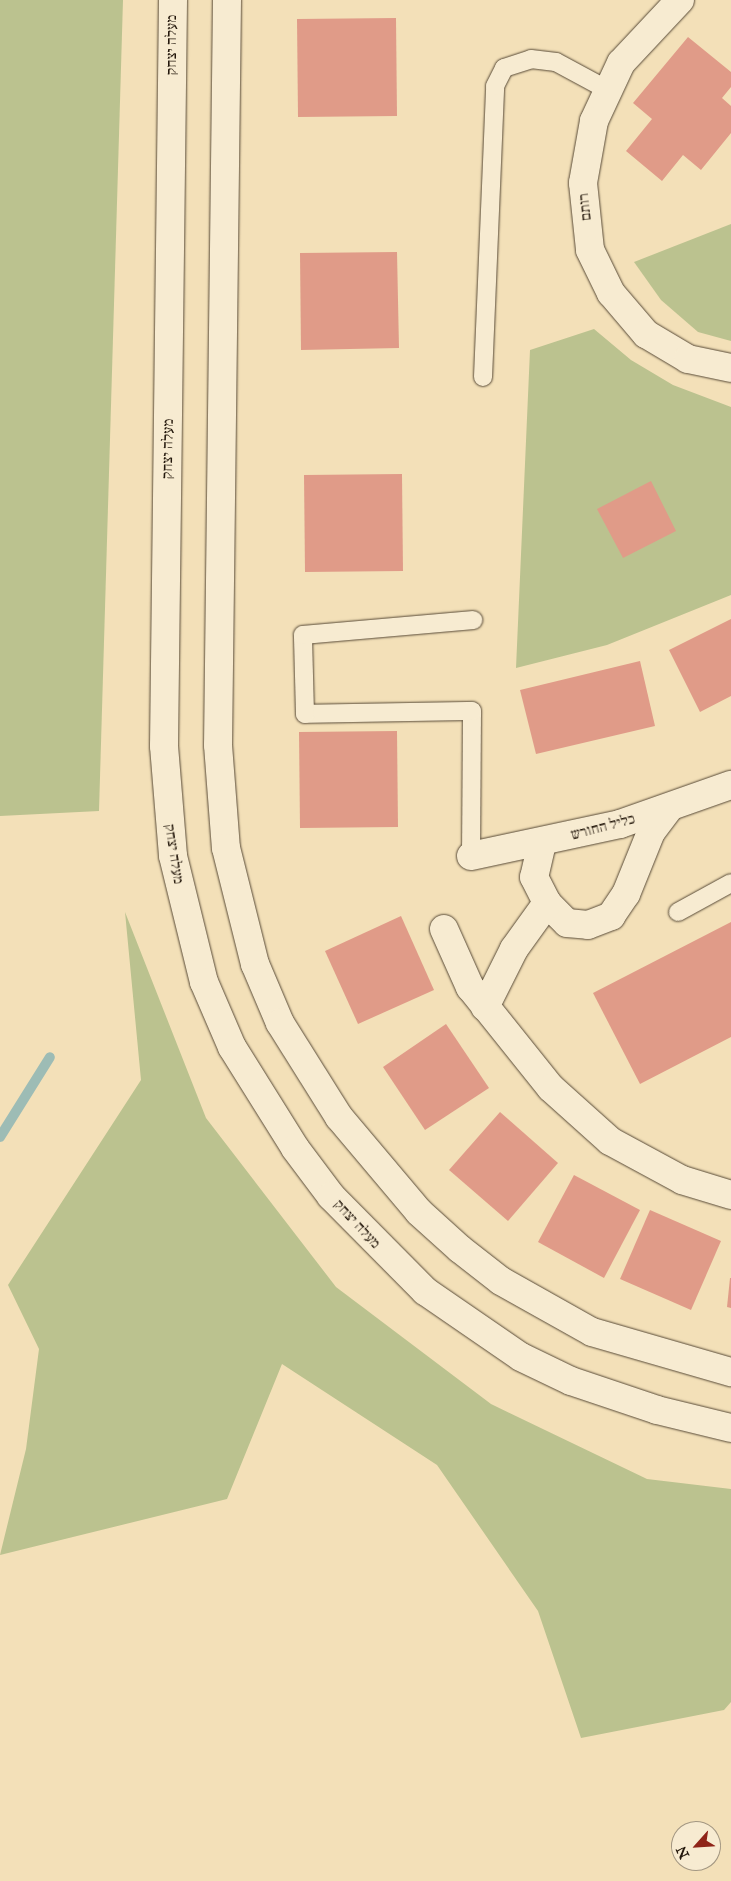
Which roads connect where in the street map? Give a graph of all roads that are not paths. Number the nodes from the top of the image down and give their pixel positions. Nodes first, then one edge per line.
1 (173, 0) edge
2 (226, 0) edge
3 (680, 0) edge
4 (608, 90) junction
5 (731, 368) edge
6 (483, 377) dead end
7 (473, 620) dead end
8 (731, 785) edge
9 (670, 807) junction
10 (542, 843) junction
11 (471, 856) joint
12 (731, 883) edge
13 (547, 902) junction
14 (678, 912) dead end
15 (444, 929) dead end
16 (485, 1007) junction
17 (731, 1195) edge
18 (731, 1372) edge
19 (731, 1428) edge

1 - 19 street, מעלה יצחק
2 - 18 street
3 - 4 street, רותם
4 - 5 street, רותם
4 - 6 lane
7 - 11 lane
8 - 9 street, כליל החורש
9 - 10 street, כליל החורש
9 - 13 street
10 - 11 street, כליל החורש
10 - 13 street
12 - 14 lane
13 - 16 street
15 - 16 street
16 - 17 street

